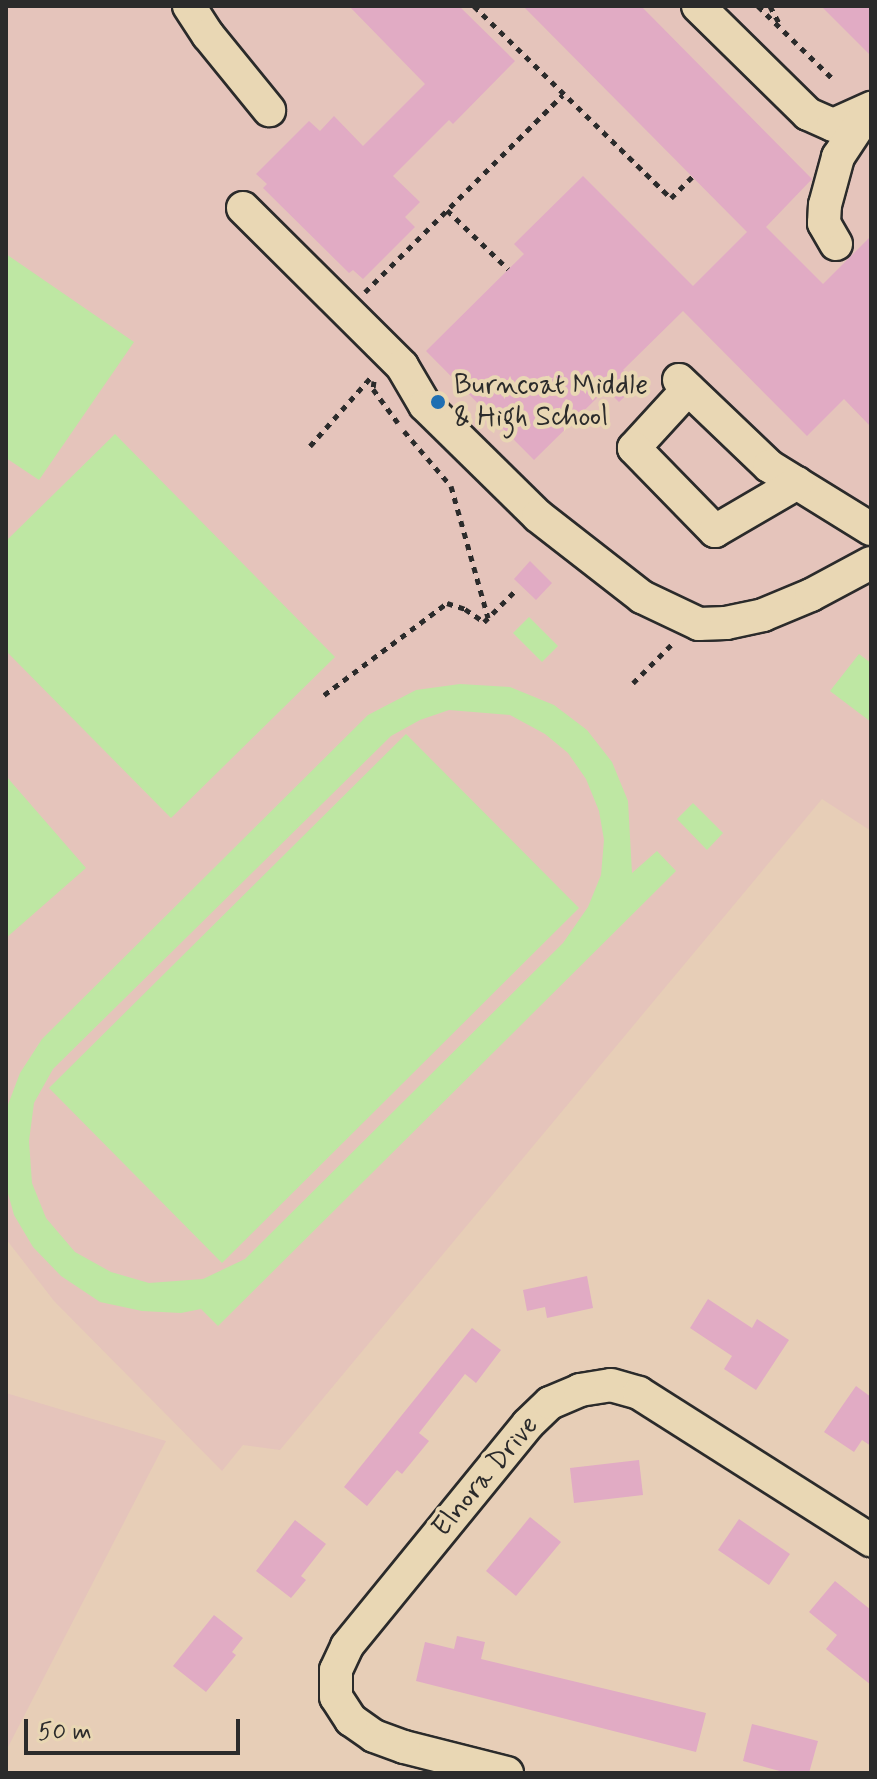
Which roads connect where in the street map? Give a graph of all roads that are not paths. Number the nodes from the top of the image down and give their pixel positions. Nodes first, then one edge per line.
1 (189, 6) edge
2 (698, 6) edge
3 (870, 109) edge
4 (269, 110) dead end
5 (243, 208) dead end
6 (836, 244) dead end
7 (797, 483) junction
8 (871, 529) edge
9 (871, 563) edge
10 (871, 1540) edge
11 (507, 1773) edge

1 - 4 street
2 - 3 street
3 - 6 street
5 - 9 street
7 - 7 street
7 - 8 street
10 - 11 street, Elnora Drive

